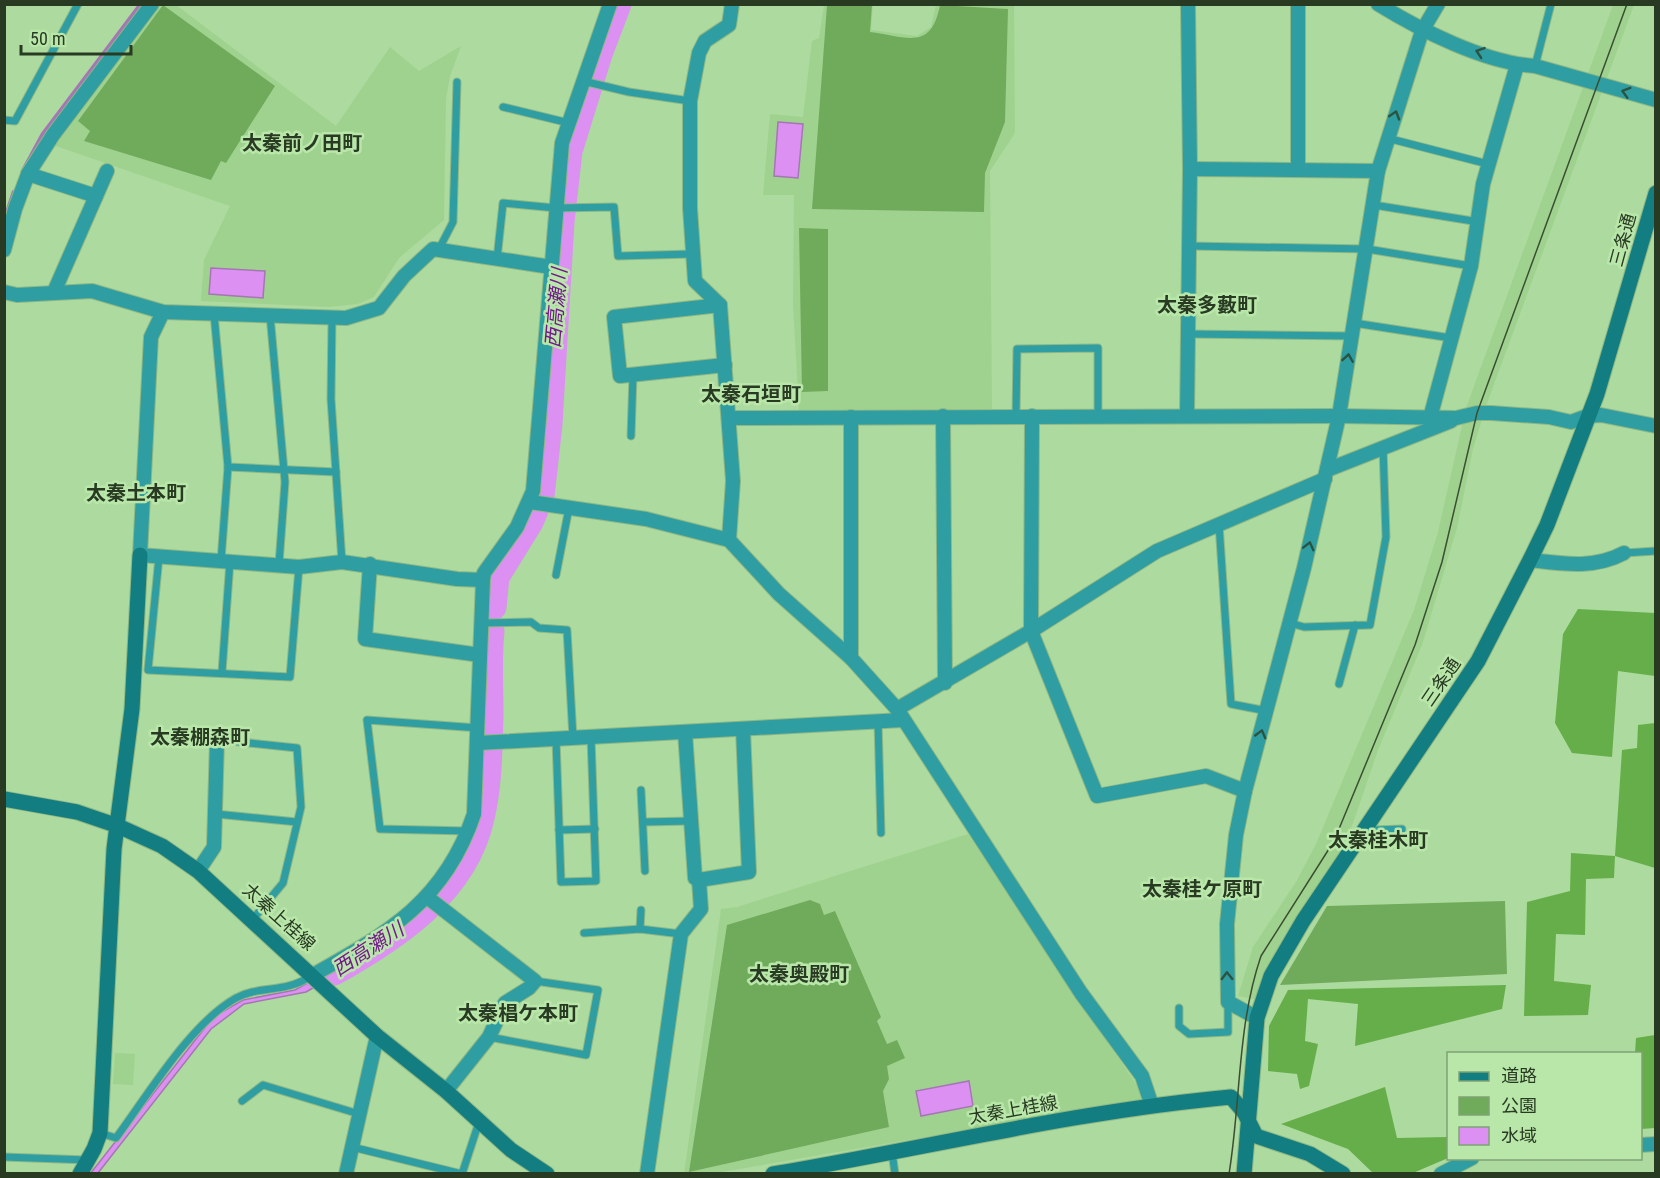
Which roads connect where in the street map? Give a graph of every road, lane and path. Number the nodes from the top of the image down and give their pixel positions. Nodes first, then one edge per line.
1 (78, 4) edge
2 (152, 4) edge
3 (610, 4) edge
4 (732, 4) edge
5 (1188, 4) edge
6 (1298, 4) edge
7 (1378, 4) edge
8 (1438, 4) edge
9 (1551, 4) edge
10 (1422, 32) junction
11 (1517, 65) junction
12 (1535, 66) junction
13 (458, 82) dead end
14 (590, 83) junction
15 (1656, 100) edge
16 (690, 101) junction
17 (503, 107) dead end
18 (4, 120) edge
19 (569, 123) junction
20 (1387, 138) junction
21 (1488, 164) junction
22 (1190, 168) junction
23 (1298, 170) junction
24 (107, 171) dead end
25 (1378, 171) junction
26 (28, 174) junction
27 (1656, 193) edge
28 (96, 196) junction
29 (1374, 205) junction
30 (563, 209) junction
31 (1479, 222) junction
32 (1650, 238) edge
33 (1189, 246) junction
34 (439, 249) junction
35 (1367, 249) junction
36 (4, 250) edge
37 (692, 254) junction
38 (498, 259) junction
39 (1471, 266) junction
40 (551, 267) junction
41 (4, 292) edge
42 (54, 292) junction
43 (720, 305) junction
44 (163, 312) junction
45 (214, 314) junction
46 (270, 315) junction
47 (332, 319) junction
48 (1352, 330) junction
49 (1188, 334) junction
50 (1451, 338) junction
51 (725, 365) junction
52 (633, 375) junction
53 (943, 416) junction
54 (1016, 416) junction
55 (1032, 416) junction
56 (1098, 416) junction
57 (1187, 416) junction
58 (1339, 416) junction
59 (1587, 416) junction
60 (851, 417) junction
61 (730, 418) junction
62 (1430, 418) junction
63 (1456, 418) junction
64 (1656, 426) edge
65 (631, 436) dead end
66 (1383, 447) junction
67 (228, 467) junction
68 (285, 470) junction
69 (336, 472) junction
70 (1326, 474) junction
71 (536, 503) junction
72 (569, 508) junction
73 (1219, 524) junction
74 (729, 540) junction
75 (1656, 551) edge
76 (1624, 553) joint
77 (140, 555) junction
78 (159, 557) junction
79 (1530, 560) junction
80 (225, 561) junction
81 (342, 562) junction
82 (279, 564) junction
83 (370, 564) junction
84 (299, 567) junction
85 (556, 575) dead end
86 (483, 580) junction
87 (482, 623) junction
88 (1290, 623) junction
89 (1355, 625) junction
90 (1031, 631) junction
91 (480, 655) junction
92 (850, 658) junction
93 (222, 672) junction
94 (945, 683) junction
95 (1339, 684) dead end
96 (1267, 711) junction
97 (900, 714) junction
98 (878, 721) junction
99 (479, 728) junction
100 (743, 729) junction
101 (685, 732) junction
102 (184, 736) dead end
103 (591, 737) junction
104 (573, 738) junction
105 (556, 739) junction
106 (217, 740) junction
107 (478, 743) junction
108 (641, 790) dead end
109 (1245, 791) junction
110 (4, 799) edge
111 (216, 814) junction
112 (691, 821) junction
113 (297, 822) junction
114 (643, 822) junction
115 (1368, 825) junction
116 (118, 826) junction
117 (595, 829) junction
118 (1402, 829) dead end
119 (559, 830) junction
120 (468, 831) junction
121 (881, 833) dead end
122 (198, 871) junction
123 (645, 871) dead end
124 (699, 880) junction
125 (427, 897) junction
126 (641, 910) dead end
127 (253, 919) junction
128 (640, 929) junction
129 (584, 933) dead end
130 (681, 934) junction
131 (317, 979) junction
132 (535, 981) junction
133 (1228, 1002) junction
134 (1179, 1008) dead end
135 (1257, 1018) junction
136 (377, 1036) junction
137 (489, 1037) junction
138 (446, 1091) junction
139 (242, 1101) dead end
140 (1152, 1106) junction
141 (359, 1114) junction
142 (1247, 1121) junction
143 (479, 1122) junction
144 (100, 1133) junction
145 (352, 1147) junction
146 (892, 1152) junction
147 (4, 1157) edge
148 (88, 1160) junction
149 (1468, 1160) edge
150 (824, 1169) edge
151 (80, 1173) edge
152 (346, 1173) edge
153 (462, 1173) edge
154 (547, 1173) edge
155 (647, 1173) edge
156 (774, 1173) edge
157 (895, 1173) edge
158 (1244, 1173) edge
159 (1343, 1173) edge
160 (1441, 1173) edge

1 - 18 lane
2 - 26 street
3 - 14 street
4 - 16 street
5 - 22 street
6 - 23 street
7 - 10 street
8 - 10 street
9 - 12 lane
11 -> 10 street
20 -> 10 street
11 - 12 street
11 - 21 street
15 -> 12 street
13 - 34 lane
14 - 16 lane
14 - 19 street
16 - 37 street
17 - 19 lane
19 - 30 street
20 - 21 lane
20 - 25 street
21 - 31 street
22 - 23 street
22 - 33 street
23 - 25 street
24 - 28 street
25 - 29 street
26 - 28 street
26 - 36 street
27 - 32 main road, 三条通
28 - 42 street
29 - 31 lane
29 - 35 street
30 - 37 lane
30 - 38 lane
30 - 40 street
31 - 39 street
32 - 59 main road, 三条通
33 - 35 lane
33 - 49 street
34 - 38 street
34 - 47 street
35 - 39 lane
35 - 48 street
37 - 43 street
38 - 40 street
39 - 50 street
40 - 71 street
41 - 42 street
42 - 44 street
43 - 51 street
43 - 52 street
44 - 45 street
44 - 77 street
45 - 46 street
45 - 67 lane
46 - 47 street
46 - 68 lane
47 - 69 lane
48 - 49 lane
48 - 50 lane
58 -> 48 street
49 - 57 street
50 - 62 street
51 - 52 street
51 - 61 street
52 - 65 lane
53 - 54 street
53 - 60 street
53 - 94 street
54 - 55 street
54 - 56 lane
55 - 56 street
55 - 90 street
56 - 57 street
57 - 58 street
58 - 62 street
58 - 70 street
59 - 63 street
59 - 64 street
59 - 79 main road, 三条通
60 - 61 street
60 - 92 street
61 - 74 street
62 - 63 street
63 - 66 street
66 - 70 street
66 - 89 lane
67 - 68 lane
67 - 80 lane
68 - 69 lane
68 - 82 lane
69 - 81 lane
70 - 73 street
88 -> 70 street
71 - 72 street
71 - 86 street
72 - 74 street
72 - 85 lane
73 - 90 street
73 - 96 lane
74 - 92 street
75 - 76 lane
76 - 79 street
77 - 78 street
77 - 116 main road
78 - 80 street
78 - 93 lane
79 - 115 main road, 三条通
80 - 82 street
80 - 93 lane
81 - 83 street
81 - 84 street
82 - 84 street
83 - 86 street
83 - 91 street
84 - 93 lane
86 - 87 street
87 - 91 street
87 - 104 lane
88 - 89 lane
88 - 96 street
89 - 95 lane
90 - 94 street
90 - 109 street
91 - 99 street
92 - 97 street
94 - 97 street
109 -> 96 street
97 - 98 street
97 - 140 street
98 - 100 street
98 - 121 lane
99 - 107 street
99 - 120 lane
100 - 101 street
100 - 124 street
101 - 103 street
101 - 112 street
102 - 106 lane
103 - 104 street
103 - 117 lane
104 - 105 street
105 - 107 street
105 - 119 lane
106 - 111 street
106 - 113 lane
107 - 120 street
108 - 114 lane
133 -> 109 street
110 - 116 main road, 太秦上桂線
111 - 113 lane
111 - 122 street
112 - 114 lane
112 - 124 street
113 - 127 lane
114 - 123 lane
115 - 118 lane
115 - 135 main road, 三条通
116 - 122 main road, 太秦上桂線
116 - 144 main road
117 - 119 lane
117 - 119 lane
120 - 125 street
122 - 127 main road, 太秦上桂線
124 - 130 street
125 - 131 street
125 - 132 street
126 - 128 lane
127 - 131 main road, 太秦上桂線
128 - 129 lane
128 - 130 lane
130 - 155 street
131 - 136 main road, 太秦上桂線
131 - 144 lane
132 - 137 street
132 - 137 lane
133 - 134 lane
133 - 135 street
135 - 142 main road, 三条通
136 - 138 main road, 太秦上桂線
136 - 141 street
137 - 138 street
138 - 143 main road, 太秦上桂線
139 - 141 lane
140 - 142 main road, 太秦上桂線
140 - 146 main road, 太秦上桂線
141 - 145 street
142 - 158 main road, 三条通
142 - 159 main road
143 - 153 lane
143 - 154 main road, 太秦上桂線
144 - 148 main road
145 - 152 street
145 - 153 lane
146 - 150 main road, 太秦上桂線
146 - 157 lane
147 - 148 lane
148 - 151 main road
149 - 160 street
150 - 156 main road, 太秦上桂線

